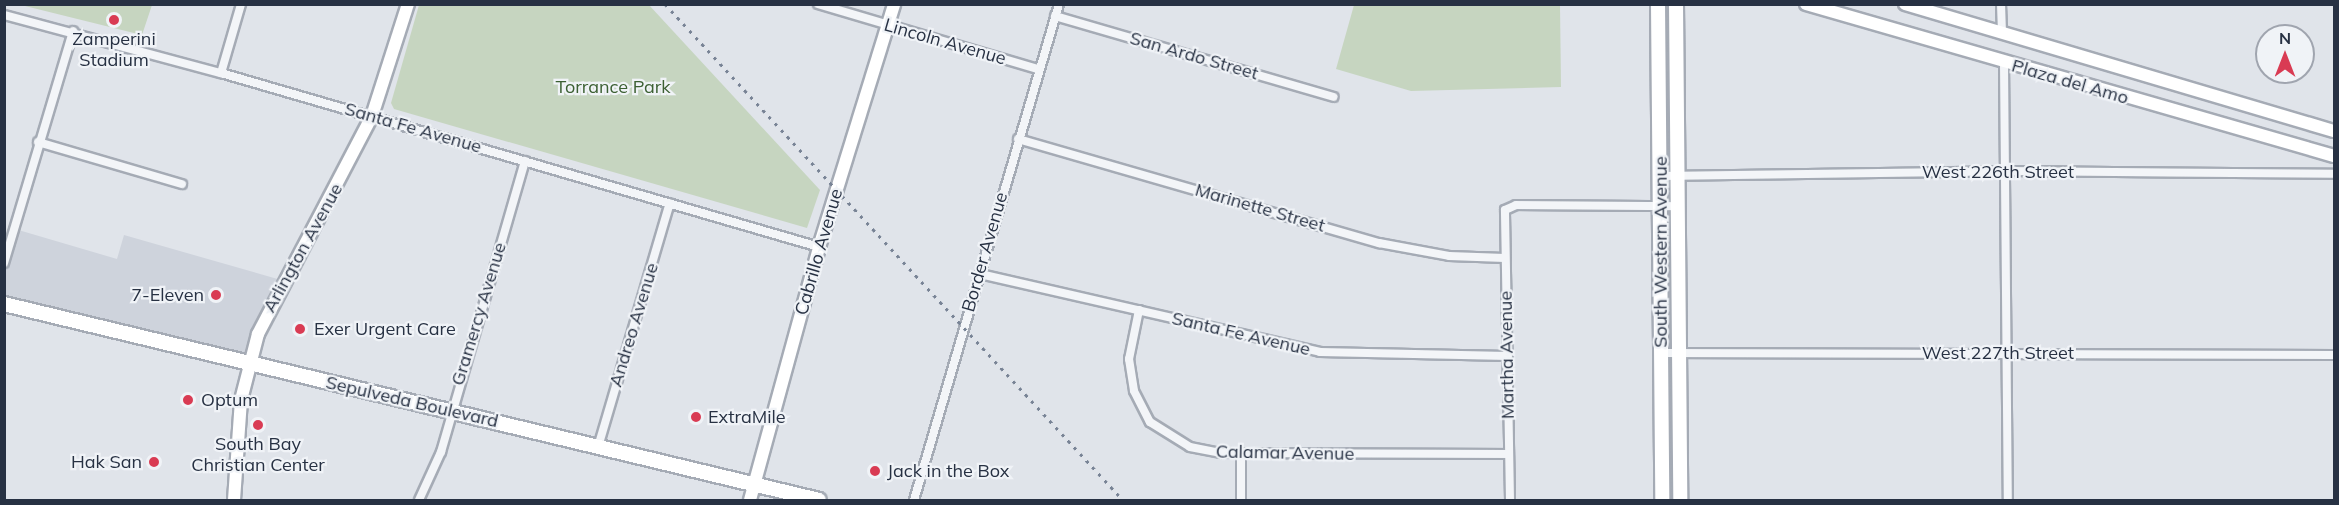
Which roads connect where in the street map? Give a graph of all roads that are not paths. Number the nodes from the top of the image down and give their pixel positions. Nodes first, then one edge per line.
1 (241, 4) edge
2 (408, 4) edge
3 (818, 4) edge
4 (894, 4) edge
5 (1059, 4) edge
6 (1658, 4) edge
7 (1676, 4) edge
8 (1806, 4) edge
9 (1905, 4) edge
10 (2001, 4) edge
11 (4, 15) edge
12 (1055, 16) junction
13 (888, 26) junction
14 (72, 31) junction
15 (2002, 32) junction
16 (2004, 63) junction
17 (1038, 69) junction
18 (221, 73) junction
19 (1333, 97) dead end
20 (372, 116) junction
21 (2334, 130) edge
22 (1018, 139) junction
23 (38, 142) junction
24 (2334, 156) edge
25 (525, 161) junction
26 (2007, 171) junction
27 (2334, 174) edge
28 (1661, 176) junction
29 (1677, 176) junction
30 (182, 184) dead end
31 (670, 203) junction
32 (1661, 206) junction
33 (1678, 206) junction
34 (819, 247) junction
35 (1505, 258) junction
36 (4, 263) edge
37 (980, 274) junction
38 (4, 304) edge
39 (1139, 310) junction
40 (1662, 352) junction
41 (1679, 352) junction
42 (2007, 353) junction
43 (2334, 355) edge
44 (1508, 356) junction
45 (248, 363) junction
46 (450, 411) junction
47 (598, 447) junction
48 (1241, 454) junction
49 (1509, 454) junction
50 (754, 485) junction
51 (234, 501) edge
52 (419, 501) edge
53 (750, 501) edge
54 (819, 501) edge
55 (914, 501) edge
56 (1241, 501) edge
57 (1510, 501) edge
58 (1662, 501) edge
59 (1680, 501) edge
60 (2008, 501) edge

1 - 18 street
2 - 20 street, Arlington Avenue
3 - 13 street, Lincoln Avenue
4 - 13 street, Cabrillo Avenue
5 - 12 street, Border Avenue
6 - 28 main road, South Western Avenue
7 - 29 main road, South Western Avenue
8 - 16 street, Plaza del Amo
9 - 15 street, Plaza del Amo
10 - 15 street
11 - 14 street, Santa Fe Avenue
12 - 17 street, Border Avenue
12 - 19 street, San Ardo Street
13 - 17 street, Lincoln Avenue
13 - 34 street, Cabrillo Avenue
14 - 18 street, Santa Fe Avenue
14 - 23 street
15 - 21 street, Plaza del Amo
16 - 24 street, Plaza del Amo
16 - 26 street
17 - 22 street, Border Avenue
18 - 20 street, Santa Fe Avenue
20 - 25 street, Santa Fe Avenue
20 - 45 street, Arlington Avenue
22 - 35 street, Marinette Street
22 - 37 street, Border Avenue
23 - 30 street
23 - 36 street
25 - 31 street, Santa Fe Avenue
25 - 46 street, Gramercy Avenue
26 - 27 street, West 226th Street
26 - 29 street, West 226th Street
26 - 42 street
28 - 29 street, West 226th Street
28 - 32 main road, South Western Avenue
29 - 33 main road, South Western Avenue
31 - 34 street, Santa Fe Avenue
31 - 47 street, Andreo Avenue
32 - 33 street
32 - 35 street, Martha Avenue
32 - 40 main road, South Western Avenue
33 - 41 main road, South Western Avenue
34 - 50 street, Cabrillo Avenue
35 - 44 street, Martha Avenue
37 - 39 street, Santa Fe Avenue
37 - 55 street, Border Avenue
38 - 45 main road, Sepulveda Boulevard
39 - 44 street, Santa Fe Avenue
39 - 48 street, Calamar Avenue
40 - 41 street, West 227th Street
40 - 58 main road, South Western Avenue
41 - 42 street, West 227th Street
41 - 59 main road, South Western Avenue
42 - 43 street, West 227th Street
42 - 60 street
44 - 49 street, Martha Avenue
45 - 46 main road, Sepulveda Boulevard
45 - 51 street, Arlington Avenue
46 - 47 main road, Sepulveda Boulevard
46 - 52 street, Gramercy Avenue
47 - 50 main road, Sepulveda Boulevard
48 - 49 street, Calamar Avenue
48 - 56 street
49 - 57 street, Martha Avenue
50 - 53 street, Cabrillo Avenue
50 - 54 main road, Sepulveda Boulevard

